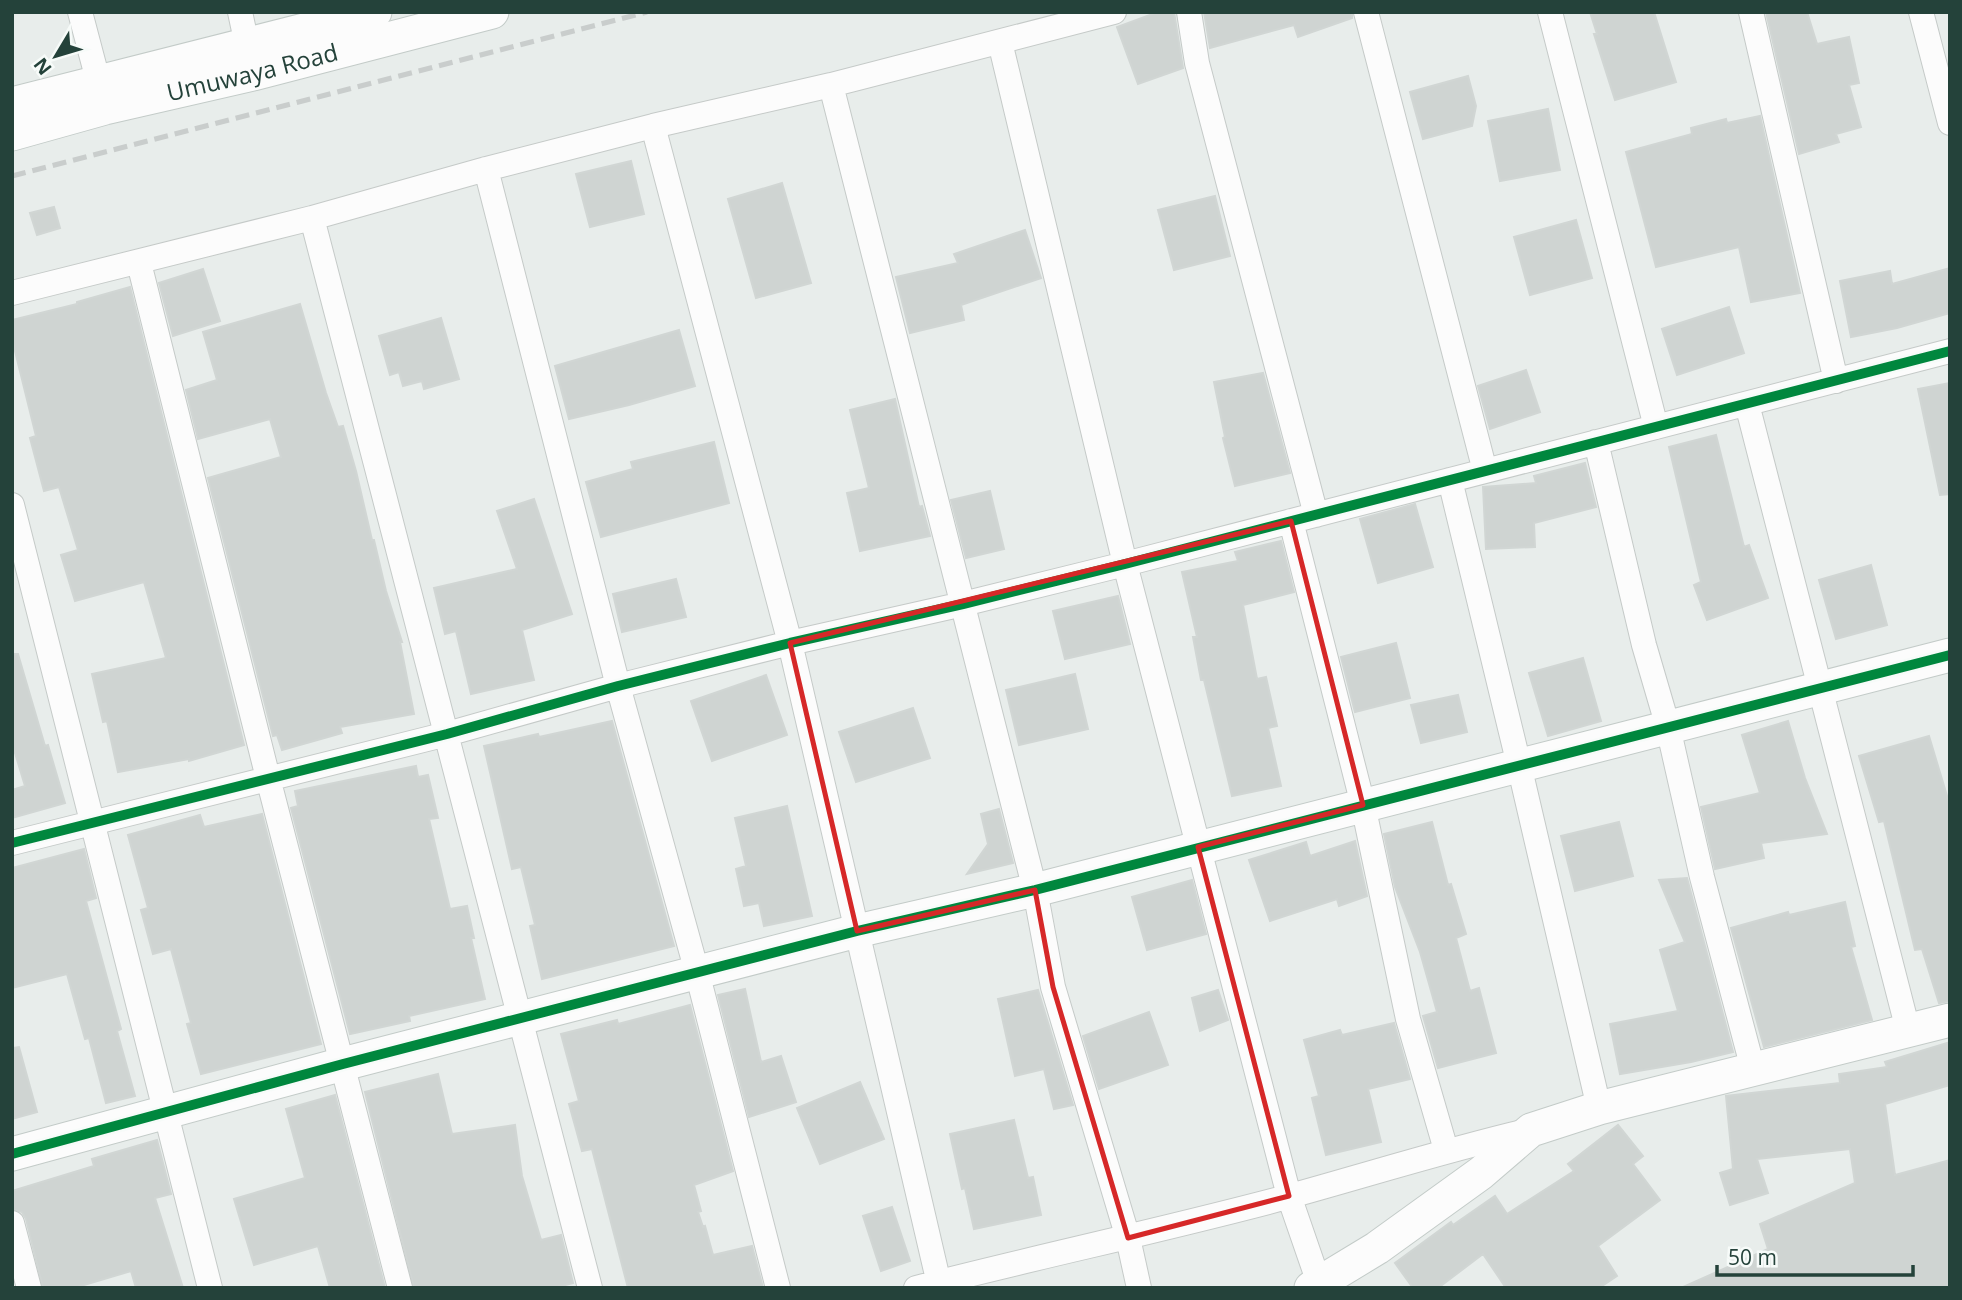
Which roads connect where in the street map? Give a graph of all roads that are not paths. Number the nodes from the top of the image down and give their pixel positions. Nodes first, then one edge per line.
1 (80, 12) edge
2 (240, 12) edge
3 (375, 12) edge
4 (492, 12) edge
5 (1114, 12) edge
6 (1189, 12) edge
7 (1366, 12) edge
8 (1550, 12) edge
9 (1751, 12) edge
10 (1922, 12) edge
11 (445, 18) edge
12 (1000, 42) junction
13 (247, 45) junction
14 (99, 84) junction
15 (831, 85) junction
16 (12, 104) edge
17 (1950, 123) edge
18 (653, 126) junction
19 (12, 134) edge
20 (486, 169) junction
21 (312, 218) junction
22 (139, 263) junction
23 (12, 293) edge
24 (1950, 351) edge
25 (1836, 381) junction
26 (1747, 404) junction
27 (1656, 427) junction
28 (1596, 443) junction
29 (1485, 471) junction
30 (1450, 480) junction
31 (12, 505) edge
32 (1316, 514) junction
33 (1291, 521) junction
34 (1125, 564) junction
35 (963, 604) junction
36 (790, 643) junction
37 (1950, 655) edge
38 (618, 686) junction
39 (1820, 688) junction
40 (1668, 727) junction
41 (447, 734) junction
42 (1520, 765) junction
43 (268, 778) junction
44 (1363, 805) junction
45 (94, 822) junction
46 (12, 843) edge
47 (1198, 847) junction
48 (1035, 890) junction
49 (857, 931) junction
50 (697, 972) junction
51 (521, 1018) junction
52 (1950, 1020) edge
53 (1908, 1030) junction
54 (343, 1064) junction
55 (1753, 1069) junction
56 (1599, 1108) junction
57 (165, 1111) junction
58 (1531, 1130) junction
59 (1446, 1150) junction
60 (12, 1154) edge
61 (1289, 1196) junction
62 (12, 1223) edge
63 (1128, 1238) junction
64 (1315, 1285) edge
65 (931, 1286) edge
66 (29, 1288) edge
67 (210, 1288) edge
68 (400, 1288) edge
69 (590, 1288) edge
70 (778, 1288) edge
71 (1139, 1288) edge

1 - 14 street
2 - 13 street
3 - 13 street, Umuwaya Road
4 - 11 street, Umuwaya Road
5 - 12 street
6 - 32 street
7 - 29 street
8 - 27 street
9 - 25 street
10 - 17 street
11 - 19 street, Umuwaya Road
12 - 15 street
12 - 34 street
13 - 14 street, Umuwaya Road
14 - 16 street, Umuwaya Road
15 - 18 street
15 - 35 street
18 - 20 street
18 - 36 street
20 - 21 street
20 - 38 street
21 - 22 street
21 - 41 street
22 - 23 street
22 - 43 street
24 - 25 street
25 - 26 street
26 - 27 street
26 - 39 street
27 - 28 street
28 - 29 street
28 - 40 street
29 - 30 street
30 - 32 street
30 - 42 street
31 - 45 street
32 - 33 street
33 - 34 street
33 - 44 street
34 - 35 street
34 - 47 street
35 - 36 street
35 - 48 street
36 - 38 street
36 - 49 street
37 - 39 street
38 - 41 street
38 - 50 street
39 - 40 street
39 - 53 street
40 - 42 street
40 - 55 street
41 - 43 street
41 - 51 street
42 - 44 street
42 - 56 street
43 - 45 street
43 - 54 street
44 - 47 street
44 - 59 street
45 - 46 street
45 - 57 street
47 - 48 street
47 - 61 street
48 - 49 street
48 - 63 street
49 - 50 street
49 - 65 street
50 - 51 street
50 - 70 street
51 - 54 street
51 - 69 street
52 - 53 street
53 - 55 street
54 - 57 street
54 - 68 street
55 - 56 street
56 - 58 street
57 - 60 street
57 - 67 street
58 - 59 street
58 - 64 street
59 - 61 street
61 - 63 street
61 - 64 street
62 - 66 street
63 - 65 street
63 - 71 street

